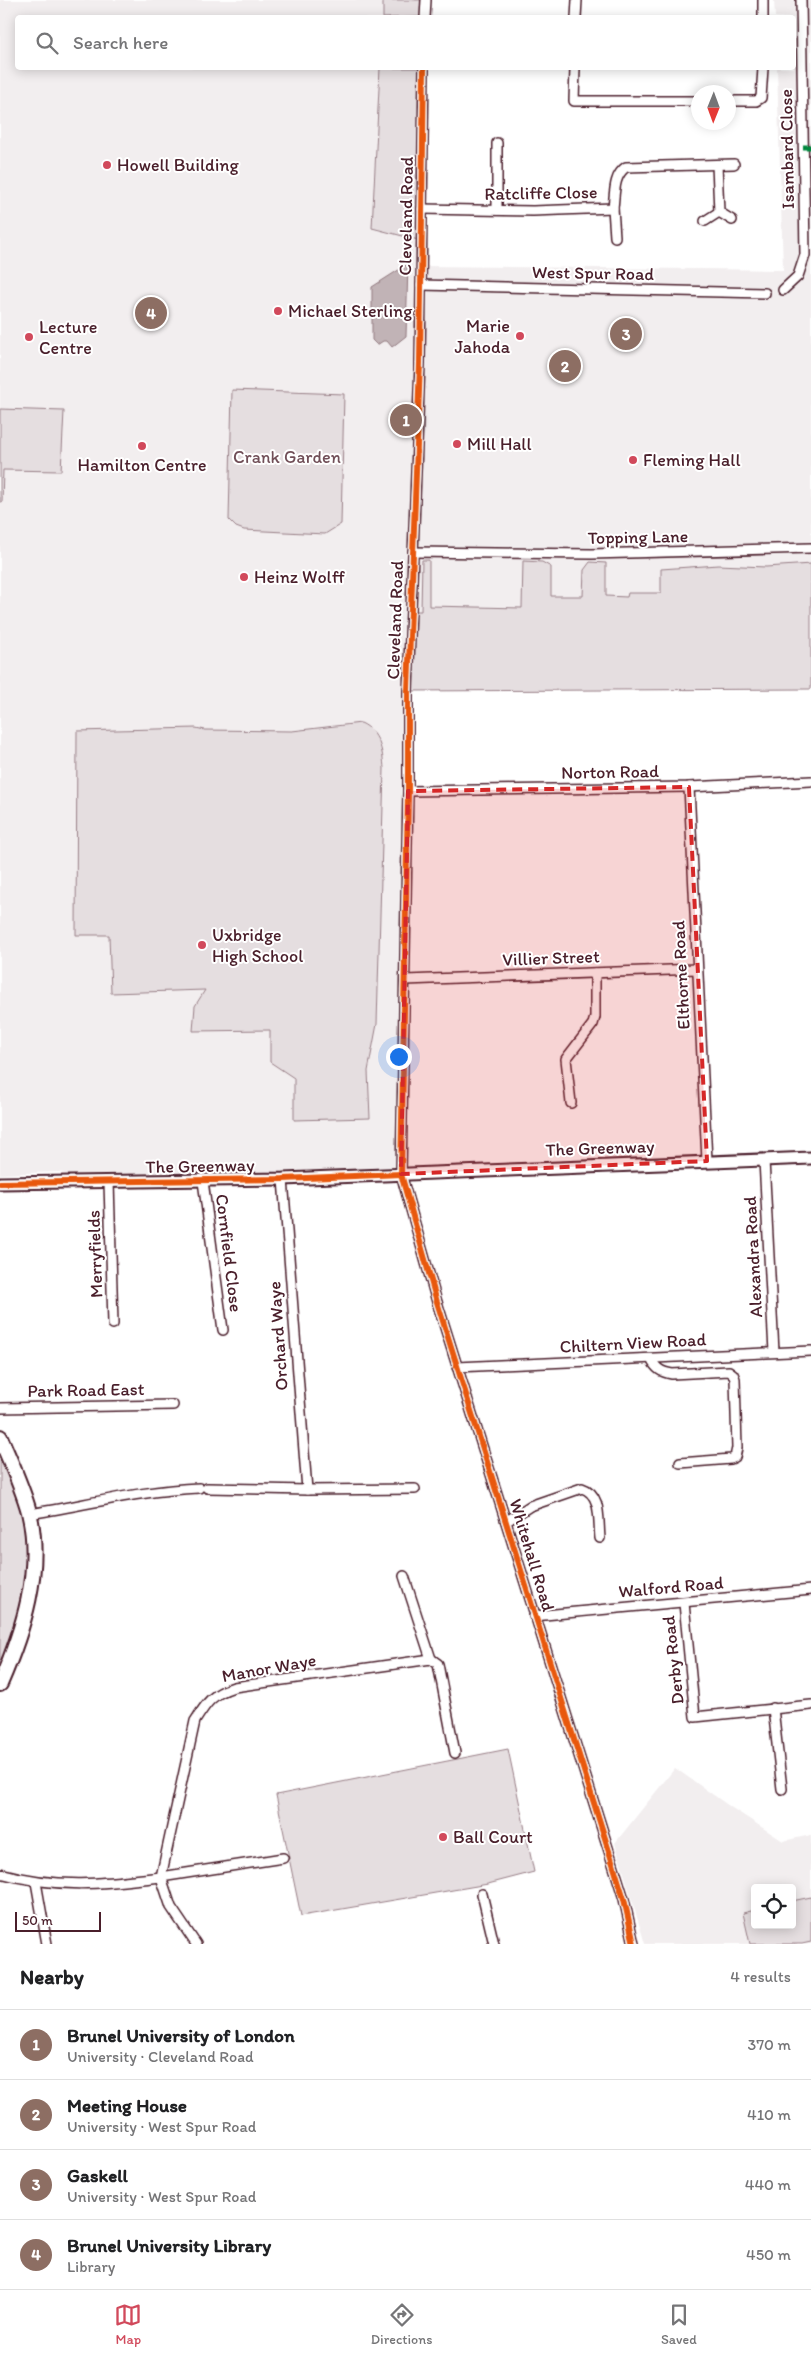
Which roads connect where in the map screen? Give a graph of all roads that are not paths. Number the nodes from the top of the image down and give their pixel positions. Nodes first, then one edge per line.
1 (426, 0) edge
2 (577, 0) edge
3 (763, 0) edge
4 (801, 0) edge
5 (425, 15) edge
6 (576, 15) edge
7 (763, 15) edge
8 (424, 70) edge
9 (575, 70) edge
10 (763, 70) edge
11 (691, 101) edge
12 (736, 101) edge
13 (497, 143) dead end
14 (734, 164) dead end
15 (717, 165) junction
16 (613, 208) junction
17 (422, 209) junction
18 (498, 210) junction
19 (719, 212) junction
20 (732, 220) dead end
21 (705, 221) dead end
22 (615, 237) dead end
23 (420, 285) junction
24 (783, 290) dead end
25 (765, 293) dead end
26 (811, 548) edge
27 (413, 552) junction
28 (811, 781) edge
29 (689, 787) junction
30 (408, 791) junction
31 (697, 969) junction
32 (595, 973) junction
33 (406, 980) junction
34 (571, 1103) dead end
35 (811, 1158) edge
36 (764, 1160) junction
37 (707, 1161) junction
38 (401, 1174) junction
39 (283, 1179) junction
40 (203, 1181) junction
41 (109, 1182) junction
42 (0, 1184) edge
43 (113, 1324) dead end
44 (223, 1330) dead end
45 (811, 1351) edge
46 (774, 1352) junction
47 (651, 1359) junction
48 (457, 1367) junction
49 (173, 1404) dead end
50 (0, 1408) edge
51 (0, 1437) edge
52 (680, 1463) dead end
53 (415, 1489) dead end
54 (306, 1490) junction
55 (29, 1514) junction
56 (507, 1521) junction
57 (600, 1538) dead end
58 (404, 1576) dead end
59 (811, 1590) edge
60 (684, 1603) junction
61 (534, 1616) junction
62 (431, 1659) junction
63 (0, 1684) edge
64 (811, 1705) edge
65 (773, 1708) junction
66 (455, 1753) dead end
67 (782, 1789) dead end
68 (283, 1858) dead end
69 (0, 1873) edge
70 (161, 1877) junction
71 (36, 1882) junction
72 (482, 1894) dead end
73 (47, 1944) edge
74 (196, 1944) edge
75 (494, 1944) edge
76 (634, 1944) edge

1 - 5 street
2 - 6 street
3 - 7 street
4 - 24 street, Isambard Close
8 - 17 street, Cleveland Road
9 - 11 street
10 - 12 street
13 - 18 street
14 - 15 street, Ratcliffe Close
15 - 16 street, Ratcliffe Close
15 - 19 street
16 - 18 street, Ratcliffe Close
16 - 22 street
17 - 18 street, Ratcliffe Close
17 - 23 street, Cleveland Road
19 - 20 street
19 - 21 street
23 - 25 street, West Spur Road
23 - 27 street, Cleveland Road
26 - 27 street, Topping Lane
27 - 30 street, Cleveland Road
28 - 29 street, Norton Road
29 - 30 street, Norton Road
29 - 31 street, Elthorne Road
30 - 33 street, Cleveland Road
31 - 32 street, Villier Street
31 - 37 street, Elthorne Road
32 - 33 street, Villier Street
32 - 34 street
33 - 38 street, Cleveland Road
35 - 36 street, The Greenway
36 - 37 street, The Greenway
36 - 46 street, Alexandra Road
37 - 38 street, The Greenway
38 - 39 street, The Greenway
38 - 48 street, Whitehall Road
39 - 40 street, The Greenway
39 - 54 street, Orchard Waye
40 - 41 street, The Greenway
40 - 44 street, Cornfield Close
41 - 42 street, The Greenway
41 - 43 street, Merryfields
45 - 46 street, Chiltern View Road
46 - 47 street, Chiltern View Road
47 - 48 street, Chiltern View Road
47 - 52 street
48 - 56 street, Whitehall Road
49 - 50 street, Park Road East
51 - 55 main road
53 - 54 street
54 - 55 street
55 - 63 main road
56 - 57 street
56 - 61 street, Whitehall Road
58 - 62 street
59 - 60 street, Walford Road
60 - 61 street, Walford Road
60 - 65 street, Derby Road
61 - 76 street, Whitehall Road
62 - 66 street
62 - 70 street, Manor Waye
64 - 65 street, Derby Road
65 - 67 street
68 - 70 street
69 - 71 street
70 - 71 street
70 - 74 street
71 - 73 street
72 - 75 street

